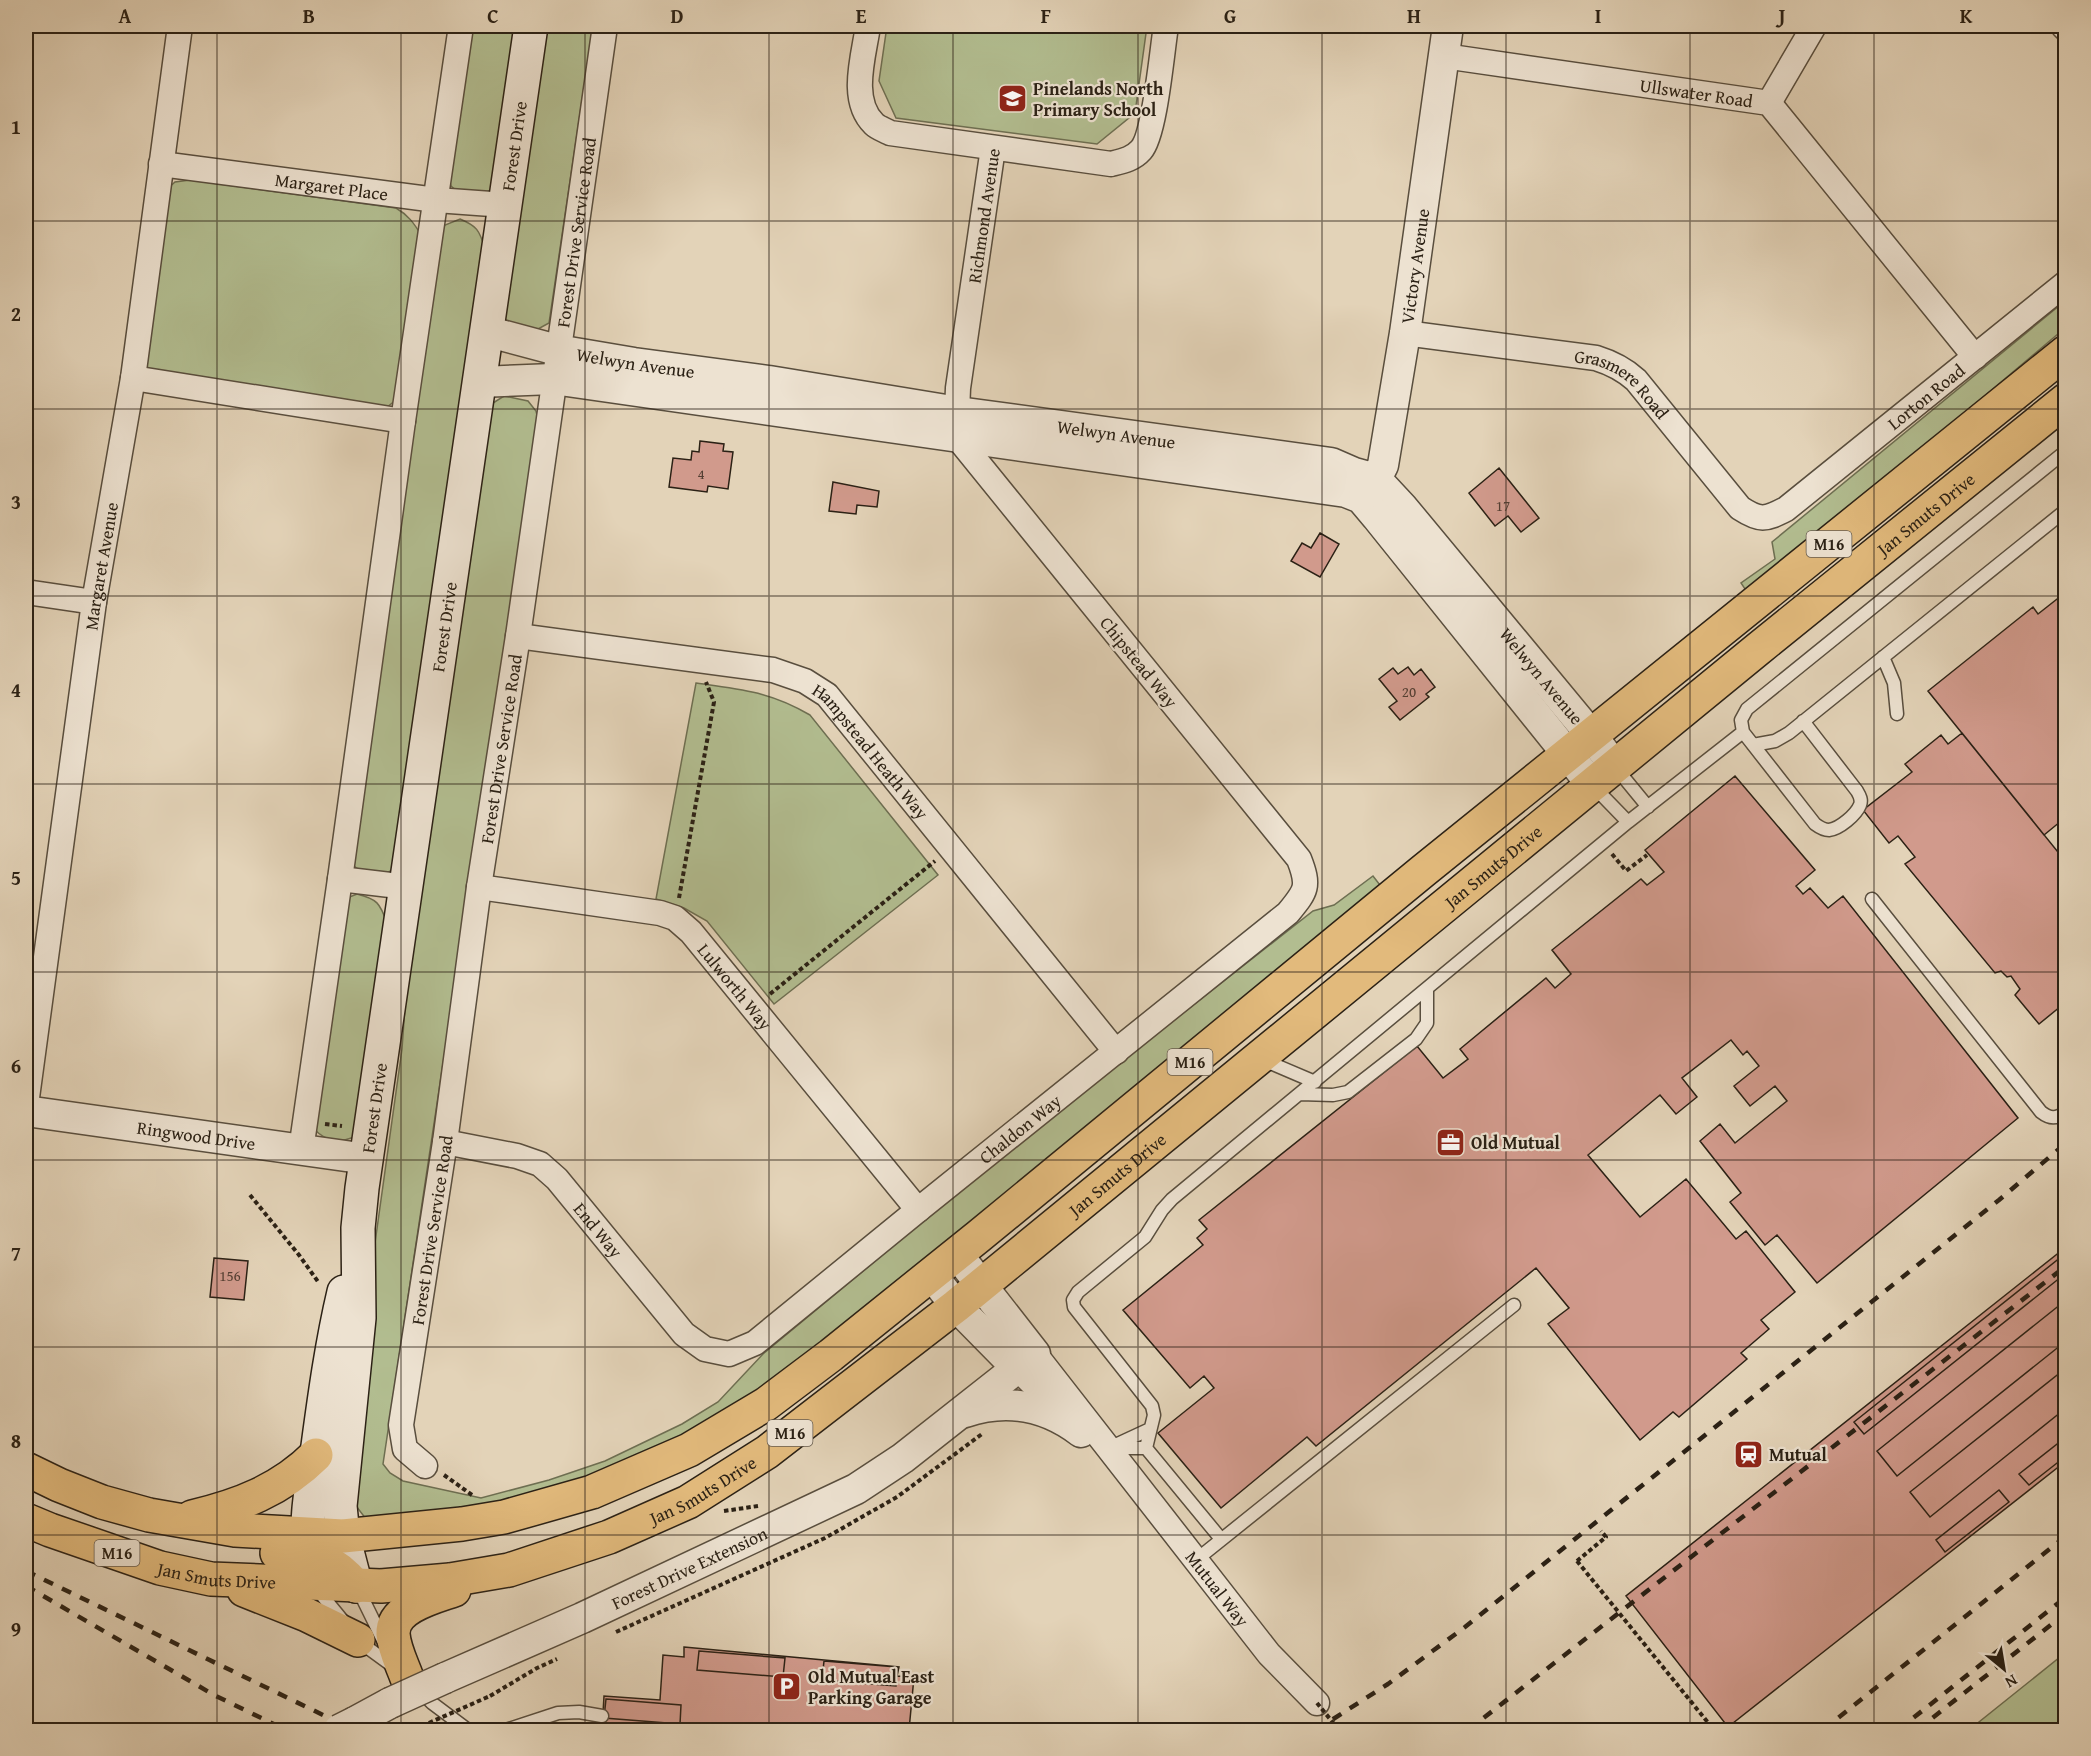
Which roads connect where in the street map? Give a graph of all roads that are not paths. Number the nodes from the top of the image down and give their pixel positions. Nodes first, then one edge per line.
1 (175, 26) edge
2 (461, 26) edge
3 (531, 26) edge
4 (605, 26) edge
5 (868, 26) edge
6 (1166, 26) edge
7 (1448, 26) edge
8 (1814, 26) edge
9 (2063, 26) edge
10 (2066, 29) edge
11 (1444, 56) junction
12 (1769, 103) junction
13 (993, 148) junction
14 (161, 164) junction
15 (436, 200) junction
16 (505, 205) junction
17 (2066, 283) edge
18 (486, 331) junction
19 (1405, 333) junction
20 (2066, 352) edge
21 (1975, 357) junction
22 (555, 365) junction
23 (133, 378) junction
24 (480, 382) junction
25 (2066, 400) edge
26 (403, 421) junction
27 (957, 424) junction
28 (1387, 435) junction
29 (2066, 451) edge
30 (1331, 463) junction
31 (1368, 489) junction
32 (1786, 509) joint
33 (2066, 510) edge
34 (26, 592) edge
35 (94, 602) junction
36 (518, 636) junction
37 (1883, 657) junction
38 (1897, 714) dead end
39 (1803, 721) junction
40 (1743, 732) junction
41 (1580, 745) junction
42 (1753, 746) junction
43 (1604, 776) junction
44 (1648, 807) junction
45 (1628, 822) junction
46 (340, 879) junction
47 (407, 887) junction
48 (479, 887) junction
49 (1303, 895) joint
50 (1872, 899) dead end
51 (1427, 989) junction
52 (1116, 1052) junction
53 (1258, 1058) junction
54 (1315, 1082) junction
55 (1300, 1094) junction
56 (26, 1105) edge
57 (26, 1111) edge
58 (2066, 1112) edge
59 (445, 1142) junction
60 (301, 1150) junction
61 (367, 1159) junction
62 (918, 1210) junction
63 (358, 1228) junction
64 (957, 1254) junction
65 (931, 1274) junction
66 (980, 1285) junction
67 (1514, 1305) dead end
68 (956, 1306) junction
69 (729, 1354) joint
70 (1026, 1361) junction
71 (959, 1414) junction
72 (1150, 1429) junction
73 (1081, 1432) junction
74 (1109, 1448) junction
75 (1146, 1448) junction
76 (316, 1455) junction
77 (425, 1466) road end
78 (1125, 1468) junction
79 (26, 1469) edge
80 (102, 1502) junction
81 (26, 1520) edge
82 (178, 1520) junction
83 (343, 1536) junction
84 (1221, 1539) junction
85 (310, 1559) junction
86 (1196, 1560) junction
87 (509, 1570) junction
88 (211, 1580) junction
89 (356, 1586) junction
90 (358, 1640) junction
91 (399, 1691) junction
92 (1317, 1703) road end
93 (602, 1716) dead end
94 (347, 1726) edge
95 (470, 1730) edge
96 (506, 1731) edge

1 - 14 street, Margaret Avenue
2 - 15 street
3 - 16 main road, Forest Drive
4 - 22 street, Forest Drive Service Road
5 - 13 street, Richmond Avenue
6 - 13 street
7 - 11 street, Victory Avenue
8 - 12 street
9 - 10 street
11 - 12 street, Ullswater Road
11 - 19 street, Victory Avenue
12 - 21 street, Ullswater Road
13 - 27 street, Richmond Avenue
14 - 15 street, Margaret Place
14 - 23 street, Margaret Avenue
15 - 16 street, Margaret Place
15 - 26 street
16 - 18 main road, Forest Drive
17 - 21 street, Lorton Road
18 - 22 street, Welwyn Avenue
18 - 24 main road, Forest Drive
19 - 28 street, Victory Avenue
19 - 32 street, Grasmere Road
20 - 41 main road, Jan Smuts Drive / M16
21 - 32 street, Lorton Road
22 - 24 street, Welwyn Avenue
22 - 27 street, Welwyn Avenue
22 - 36 street, Forest Drive Service Road
23 - 26 street
23 - 35 street, Margaret Avenue
24 - 47 main road, Forest Drive
25 - 43 main road, Jan Smuts Drive / M16
26 - 46 street
27 - 30 street, Welwyn Avenue
27 - 31 street, Welwyn Avenue
27 - 49 street, Chipstead Way
28 - 30 street
28 - 31 street, Victory Avenue
29 - 40 lane
30 - 31 street, Welwyn Avenue
31 - 41 street, Welwyn Avenue
33 - 37 lane
34 - 35 street
35 - 56 street, Margaret Avenue
36 - 48 street, Forest Drive Service Road
36 - 52 street, Hampstead Heath Way
37 - 38 lane
37 - 39 lane
39 - 42 lane
39 - 42 lane
40 - 42 lane
40 - 44 lane
41 - 43 street, Welwyn Avenue
41 - 64 main road, Jan Smuts Drive / M16
43 - 44 lane
43 - 45 lane
43 - 53 main road, Jan Smuts Drive / M16
44 - 45 lane
45 - 51 lane
46 - 47 street
46 - 60 street
47 - 61 main road, Forest Drive
48 - 59 street, Forest Drive Service Road
48 - 62 street, Lulworth Way
49 - 52 street, Chaldon Way
50 - 58 lane
51 - 54 lane
51 - 55 lane
52 - 62 street, Chaldon Way
53 - 54 lane
53 - 66 main road, Jan Smuts Drive / M16
54 - 55 lane
55 - 72 lane
57 - 60 street, Ringwood Drive
59 - 69 street, End Way
59 - 77 street, Forest Drive Service Road
60 - 61 street, Ringwood Drive
61 - 63 main road, Forest Drive
62 - 69 street, Chaldon Way
63 - 76 main road, Forest Drive
63 - 83 main road, Forest Drive
64 - 65 main road, Jan Smuts Drive / M16
64 - 66 street, Mutual Way
65 - 68 street, Mutual Way
65 - 83 main road, Jan Smuts Drive / M16
66 - 68 main road, Jan Smuts Drive / M16
66 - 70 street, Mutual Way
67 - 84 lane
68 - 70 street, Mutual Way
68 - 87 main road, Jan Smuts Drive / M16
70 - 71 street, Forest Drive Extension
70 - 73 street, Mutual Way
70 - 74 street, Mutual Way
71 - 73 street
71 - 91 street, Forest Drive Extension, bridge
72 - 74 lane
72 - 75 lane
73 - 78 street, Mutual Way
74 - 75 lane
74 - 78 street, Mutual Way
75 - 84 lane
76 - 82 main road
76 - 85 main road, Forest Drive
78 - 86 street, Mutual Way
79 - 80 main road, Jan Smuts Drive / M16
80 - 82 main road, Jan Smuts Drive / M16
80 - 85 main road
81 - 88 main road, Jan Smuts Drive / M16
82 - 85 main road, Jan Smuts Drive / M16
83 - 85 main road, Jan Smuts Drive / M16
83 - 89 main road, Forest Drive
84 - 86 lane
85 - 88 main road, Jan Smuts Drive / M16
85 - 89 main road
85 - 90 lane
86 - 92 street, Mutual Way
87 - 89 main road, Jan Smuts Drive / M16
87 - 91 main road
88 - 90 main road
89 - 91 lane
90 - 91 lane
91 - 94 street, Forest Drive Extension
91 - 95 lane
93 - 96 lane

